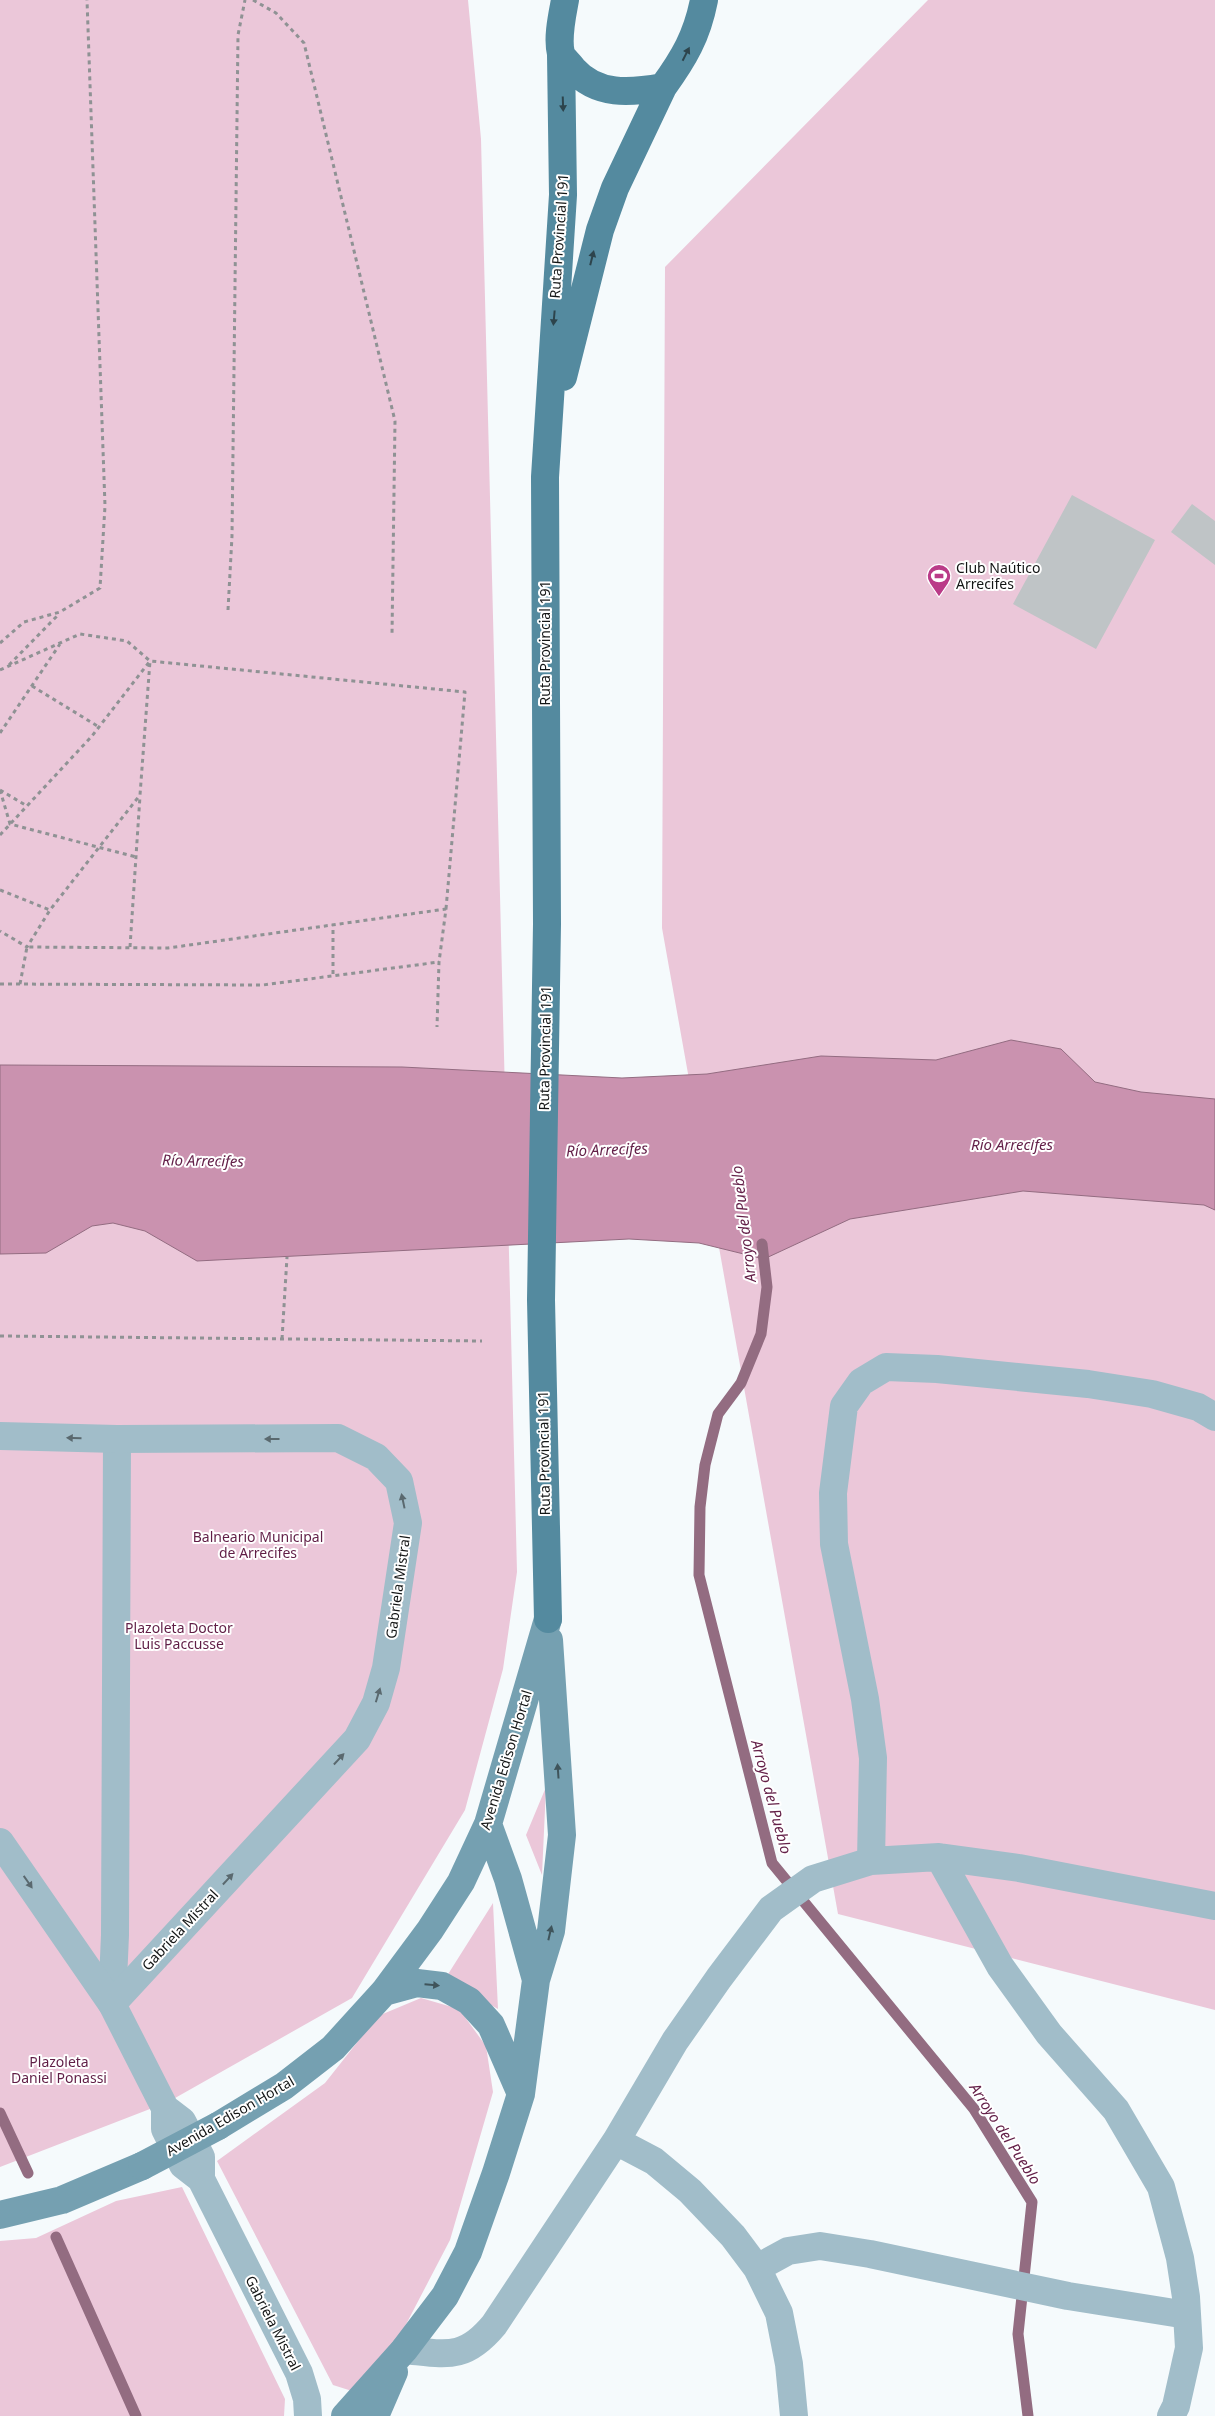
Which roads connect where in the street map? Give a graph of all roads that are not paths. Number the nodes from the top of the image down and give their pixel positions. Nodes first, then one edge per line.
1 (565, 0) edge
2 (704, 0) edge
3 (561, 55) junction
4 (662, 87) junction
5 (545, 477) junction
6 (1215, 1417) edge
7 (0, 1436) edge
8 (117, 1439) junction
9 (548, 1619) junction
10 (488, 1824) junction
11 (0, 1842) edge
12 (939, 1857) junction
13 (870, 1861) junction
14 (1215, 1906) edge
15 (536, 1980) junction
16 (384, 1992) junction
17 (112, 2004) junction
18 (521, 2094) junction
19 (616, 2142) junction
20 (0, 2215) edge
21 (757, 2268) junction
22 (1187, 2315) junction
23 (404, 2350) junction
24 (308, 2416) edge
25 (344, 2416) edge
26 (374, 2416) edge
27 (794, 2416) edge
28 (1171, 2416) edge

1 - 3 main road, Ruta Provincial 191
4 -> 2 main road, Ruta Provincial 191
3 - 4 main road
3 -> 5 main road, Ruta Provincial 191
5 -> 4 main road, Ruta Provincial 191
5 - 9 main road, Ruta Provincial 191
6 - 13 street
8 -> 7 street, Gabriela Mistral
8 - 17 street
17 -> 8 street, Gabriela Mistral
9 - 10 main road, Avenida Edison Hortal
15 -> 9 main road
10 - 15 main road
10 - 16 main road, Avenida Edison Hortal
11 -> 17 street, Gabriela Mistral
12 - 13 street
12 - 14 street
12 - 22 street
13 - 19 street
15 - 18 main road
16 -> 18 main road
16 - 20 main road, Avenida Edison Hortal, bridge
17 - 24 street, Gabriela Mistral
18 - 23 main road
19 - 21 street
19 - 23 street
21 - 22 street
21 - 27 street
22 - 28 street
23 - 25 main road
23 - 26 main road

